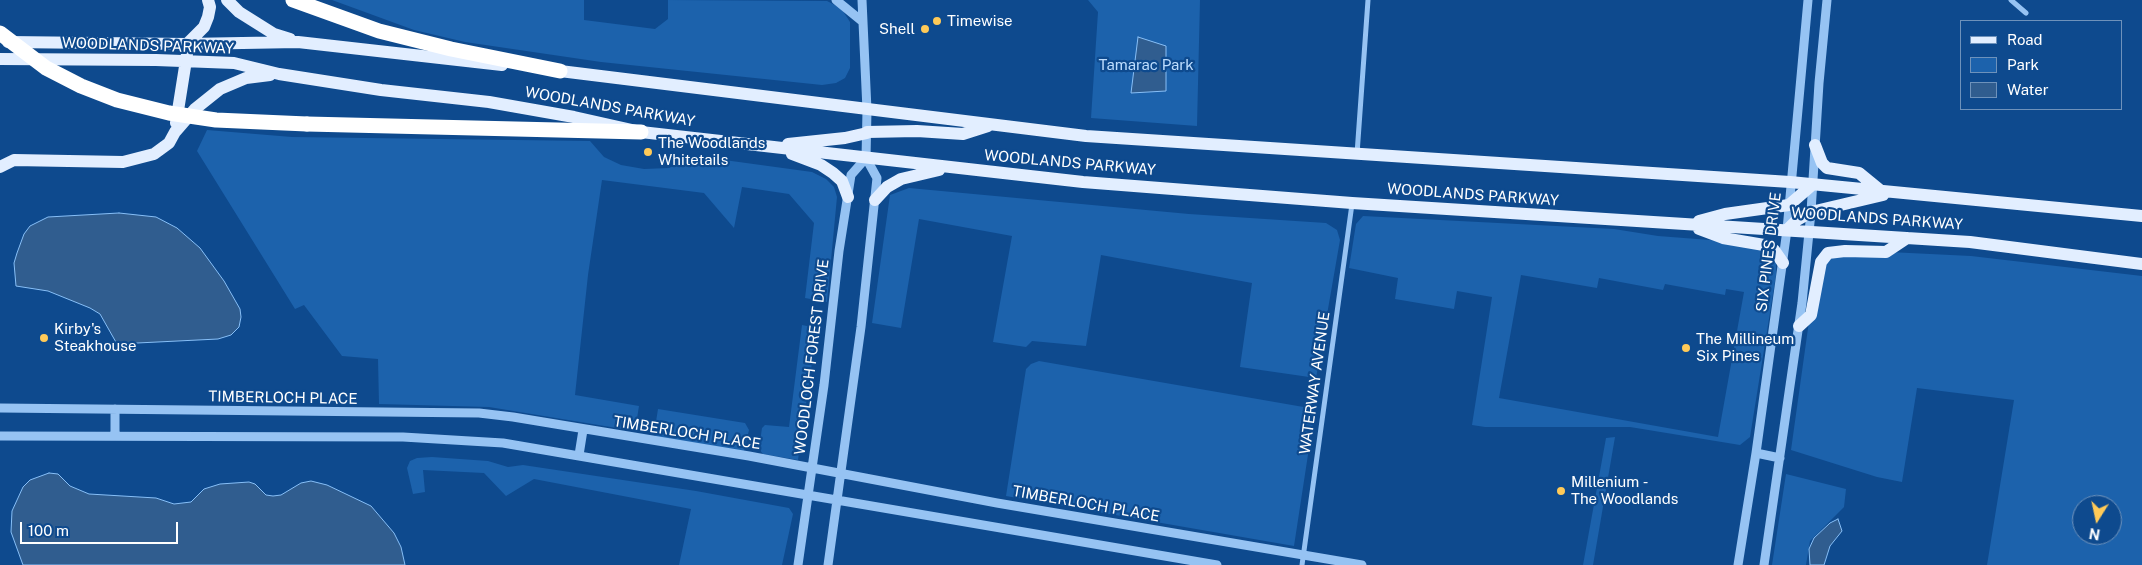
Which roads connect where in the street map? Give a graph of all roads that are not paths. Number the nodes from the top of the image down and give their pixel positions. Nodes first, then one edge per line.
1 (208, 0) edge
2 (227, 0) edge
3 (293, 0) edge
4 (836, 0) edge
5 (862, 0) edge
6 (1368, 0) edge
7 (1808, 0) edge
8 (1827, 0) edge
9 (2011, 0) edge
10 (2026, 13) dead end
11 (863, 22) junction
12 (1, 39) edge
13 (298, 42) junction
14 (187, 44) junction
15 (2, 59) edge
16 (170, 61) junction
17 (186, 61) junction
18 (560, 71) junction
19 (279, 74) junction
20 (868, 110) junction
21 (993, 125) junction
22 (175, 132) junction
23 (641, 132) junction
24 (867, 133) junction
25 (1815, 145) junction
26 (771, 146) junction
27 (1357, 154) junction
28 (866, 158) junction
29 (0, 167) edge
30 (954, 168) junction
31 (1790, 182) junction
32 (1812, 185) junction
33 (1881, 191) junction
34 (1900, 192) junction
35 (848, 197) junction
36 (875, 200) junction
37 (1352, 203) junction
38 (1789, 205) junction
39 (1811, 212) junction
40 (2142, 216) edge
41 (1688, 224) junction
42 (1787, 230) junction
43 (1809, 232) junction
44 (1907, 238) junction
45 (1782, 263) junction
46 (2142, 264) edge
47 (1799, 326) junction
48 (0, 408) edge
49 (115, 408) junction
50 (583, 430) junction
51 (115, 435) junction
52 (0, 436) edge
53 (1756, 453) junction
54 (579, 455) junction
55 (1780, 458) junction
56 (812, 468) junction
57 (841, 474) junction
58 (808, 494) junction
59 (838, 499) junction
60 (1304, 554) junction
61 (798, 565) edge
62 (828, 565) edge
63 (1217, 565) edge
64 (1302, 565) edge
65 (1362, 565) edge
66 (1738, 565) edge
67 (1764, 565) edge

1 - 14 main road
2 - 13 main road
3 - 18 highway
4 - 11 street
5 - 11 street
6 - 27 street
7 - 31 street, SIX PINES DRIVE
8 - 25 street
9 - 10 street
11 - 20 street
12 - 14 main road, WOODLANDS PARKWAY
12 - 23 highway, bridge
13 - 14 main road, WOODLANDS PARKWAY
13 - 18 main road, WOODLANDS PARKWAY
14 - 16 main road
14 - 17 main road
15 - 16 main road, WOODLANDS PARKWAY
16 - 17 main road, WOODLANDS PARKWAY
17 - 19 main road, WOODLANDS PARKWAY
17 - 22 main road
18 - 20 main road, WOODLANDS PARKWAY
19 - 22 main road
19 - 23 main road, WOODLANDS PARKWAY
20 - 21 main road, WOODLANDS PARKWAY
20 - 24 street
21 - 24 main road
21 - 27 main road, WOODLANDS PARKWAY
22 - 29 main road
23 - 26 main road, WOODLANDS PARKWAY
24 - 26 main road
24 - 28 street
25 - 32 street
25 - 33 main road
26 - 28 main road, WOODLANDS PARKWAY
26 - 35 main road
27 - 31 main road, WOODLANDS PARKWAY
28 - 30 main road, WOODLANDS PARKWAY
28 - 35 street, WOODLOCH FOREST DRIVE
28 - 36 street
30 - 36 main road
30 - 37 main road, WOODLANDS PARKWAY
31 - 32 main road, WOODLANDS PARKWAY
31 - 38 street, SIX PINES DRIVE
32 - 33 main road, WOODLANDS PARKWAY
32 - 38 main road
32 - 39 street
33 - 34 main road, WOODLANDS PARKWAY
34 - 39 main road
34 - 40 main road, WOODLANDS PARKWAY
35 - 56 street, WOODLOCH FOREST DRIVE
36 - 57 street
37 - 41 main road, WOODLANDS PARKWAY
37 - 60 street, WATERWAY AVENUE
38 - 41 main road
38 - 42 street, SIX PINES DRIVE
39 - 42 main road
39 - 43 street
41 - 42 main road, WOODLANDS PARKWAY
41 - 45 main road
42 - 43 main road, WOODLANDS PARKWAY
42 - 45 street, SIX PINES DRIVE
43 - 44 main road, WOODLANDS PARKWAY
43 - 47 street
44 - 46 main road, WOODLANDS PARKWAY
44 - 47 main road
45 - 53 street, SIX PINES DRIVE
47 - 55 street
48 - 49 street, TIMBERLOCH PLACE
49 - 50 street, TIMBERLOCH PLACE
49 - 51 street
50 - 54 street
50 - 56 street, TIMBERLOCH PLACE
51 - 52 street
51 - 54 street
53 - 55 street
53 - 66 street, SIX PINES DRIVE
54 - 58 street
55 - 67 street
56 - 57 street, TIMBERLOCH PLACE
56 - 58 street, WOODLOCH FOREST DRIVE
57 - 59 street
57 - 60 street, TIMBERLOCH PLACE
58 - 59 street
58 - 61 street, WOODLOCH FOREST DRIVE
59 - 62 street
59 - 63 street
60 - 64 street, WATERWAY AVENUE
60 - 65 street, TIMBERLOCH PLACE

